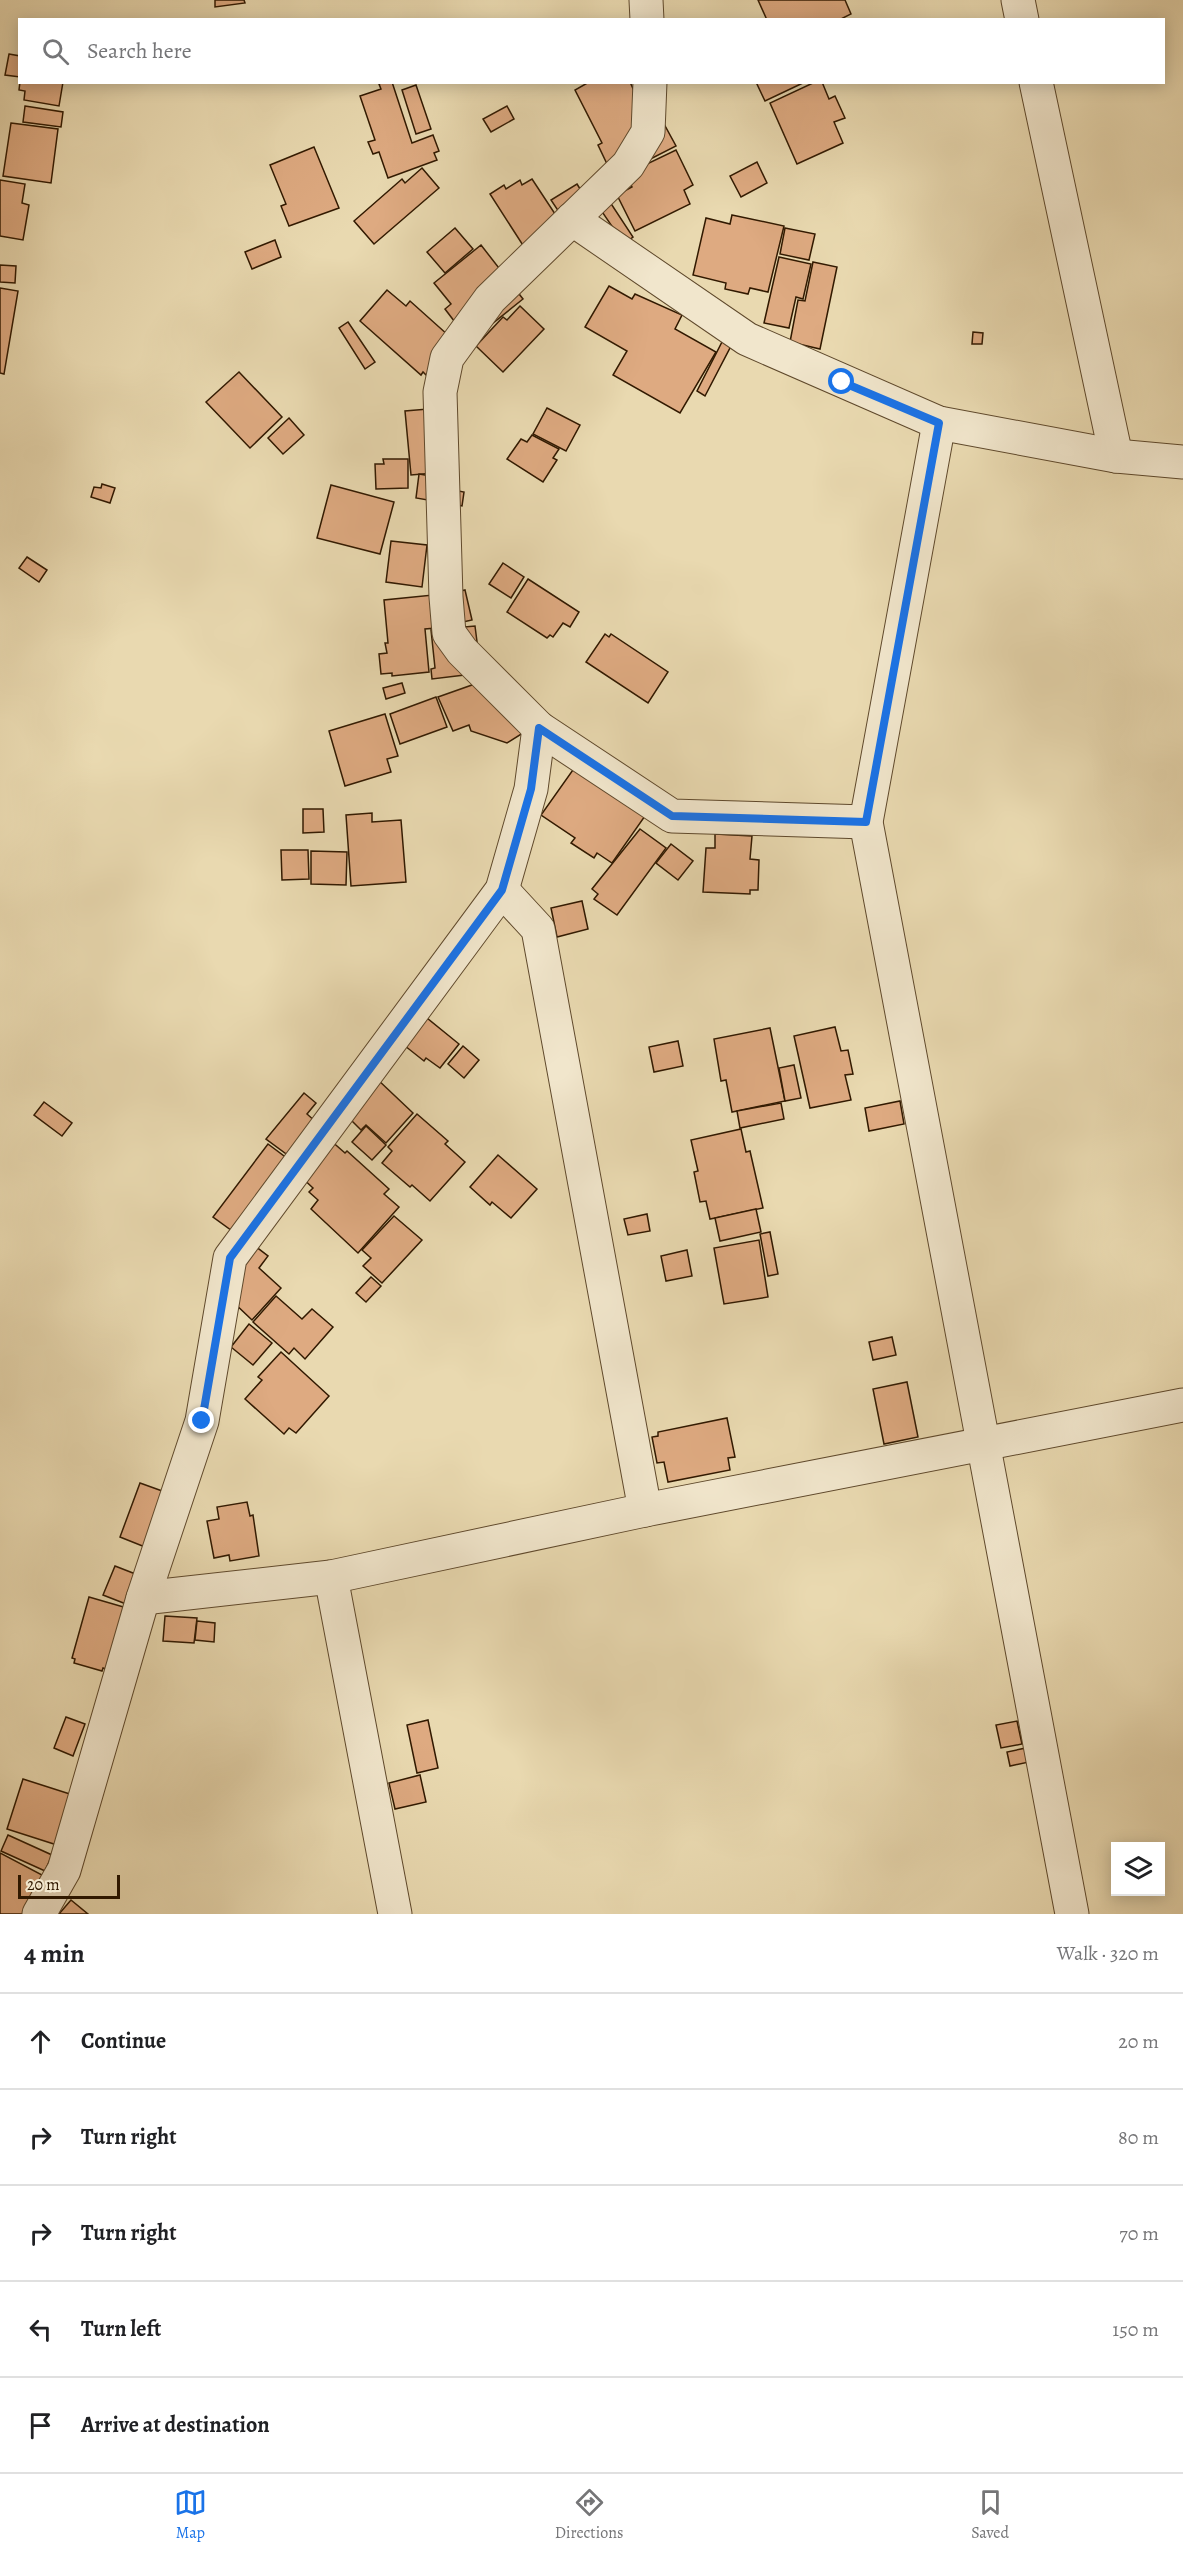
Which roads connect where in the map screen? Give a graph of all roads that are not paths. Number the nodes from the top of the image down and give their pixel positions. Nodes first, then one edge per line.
1 (646, 0) edge
2 (1018, 0) edge
3 (647, 18) edge
4 (1022, 18) edge
5 (650, 84) edge
6 (1036, 84) edge
7 (573, 219) junction
8 (939, 423) junction
9 (1116, 456) junction
10 (1183, 462) edge
11 (539, 728) junction
12 (866, 822) junction
13 (502, 890) junction
14 (1183, 1405) edge
15 (982, 1442) junction
16 (645, 1510) junction
17 (331, 1577) junction
18 (143, 1598) junction
19 (39, 1914) edge
20 (395, 1914) edge
21 (1072, 1914) edge

1 - 3 street
2 - 4 street
5 - 7 street
6 - 9 street
7 - 8 street
7 - 11 street
8 - 9 street
8 - 12 street
9 - 10 street
11 - 12 street
11 - 13 street
12 - 15 street
13 - 16 street
13 - 18 street
14 - 15 street
15 - 16 street
15 - 21 street
16 - 17 street
17 - 18 street
17 - 20 street
18 - 19 street

